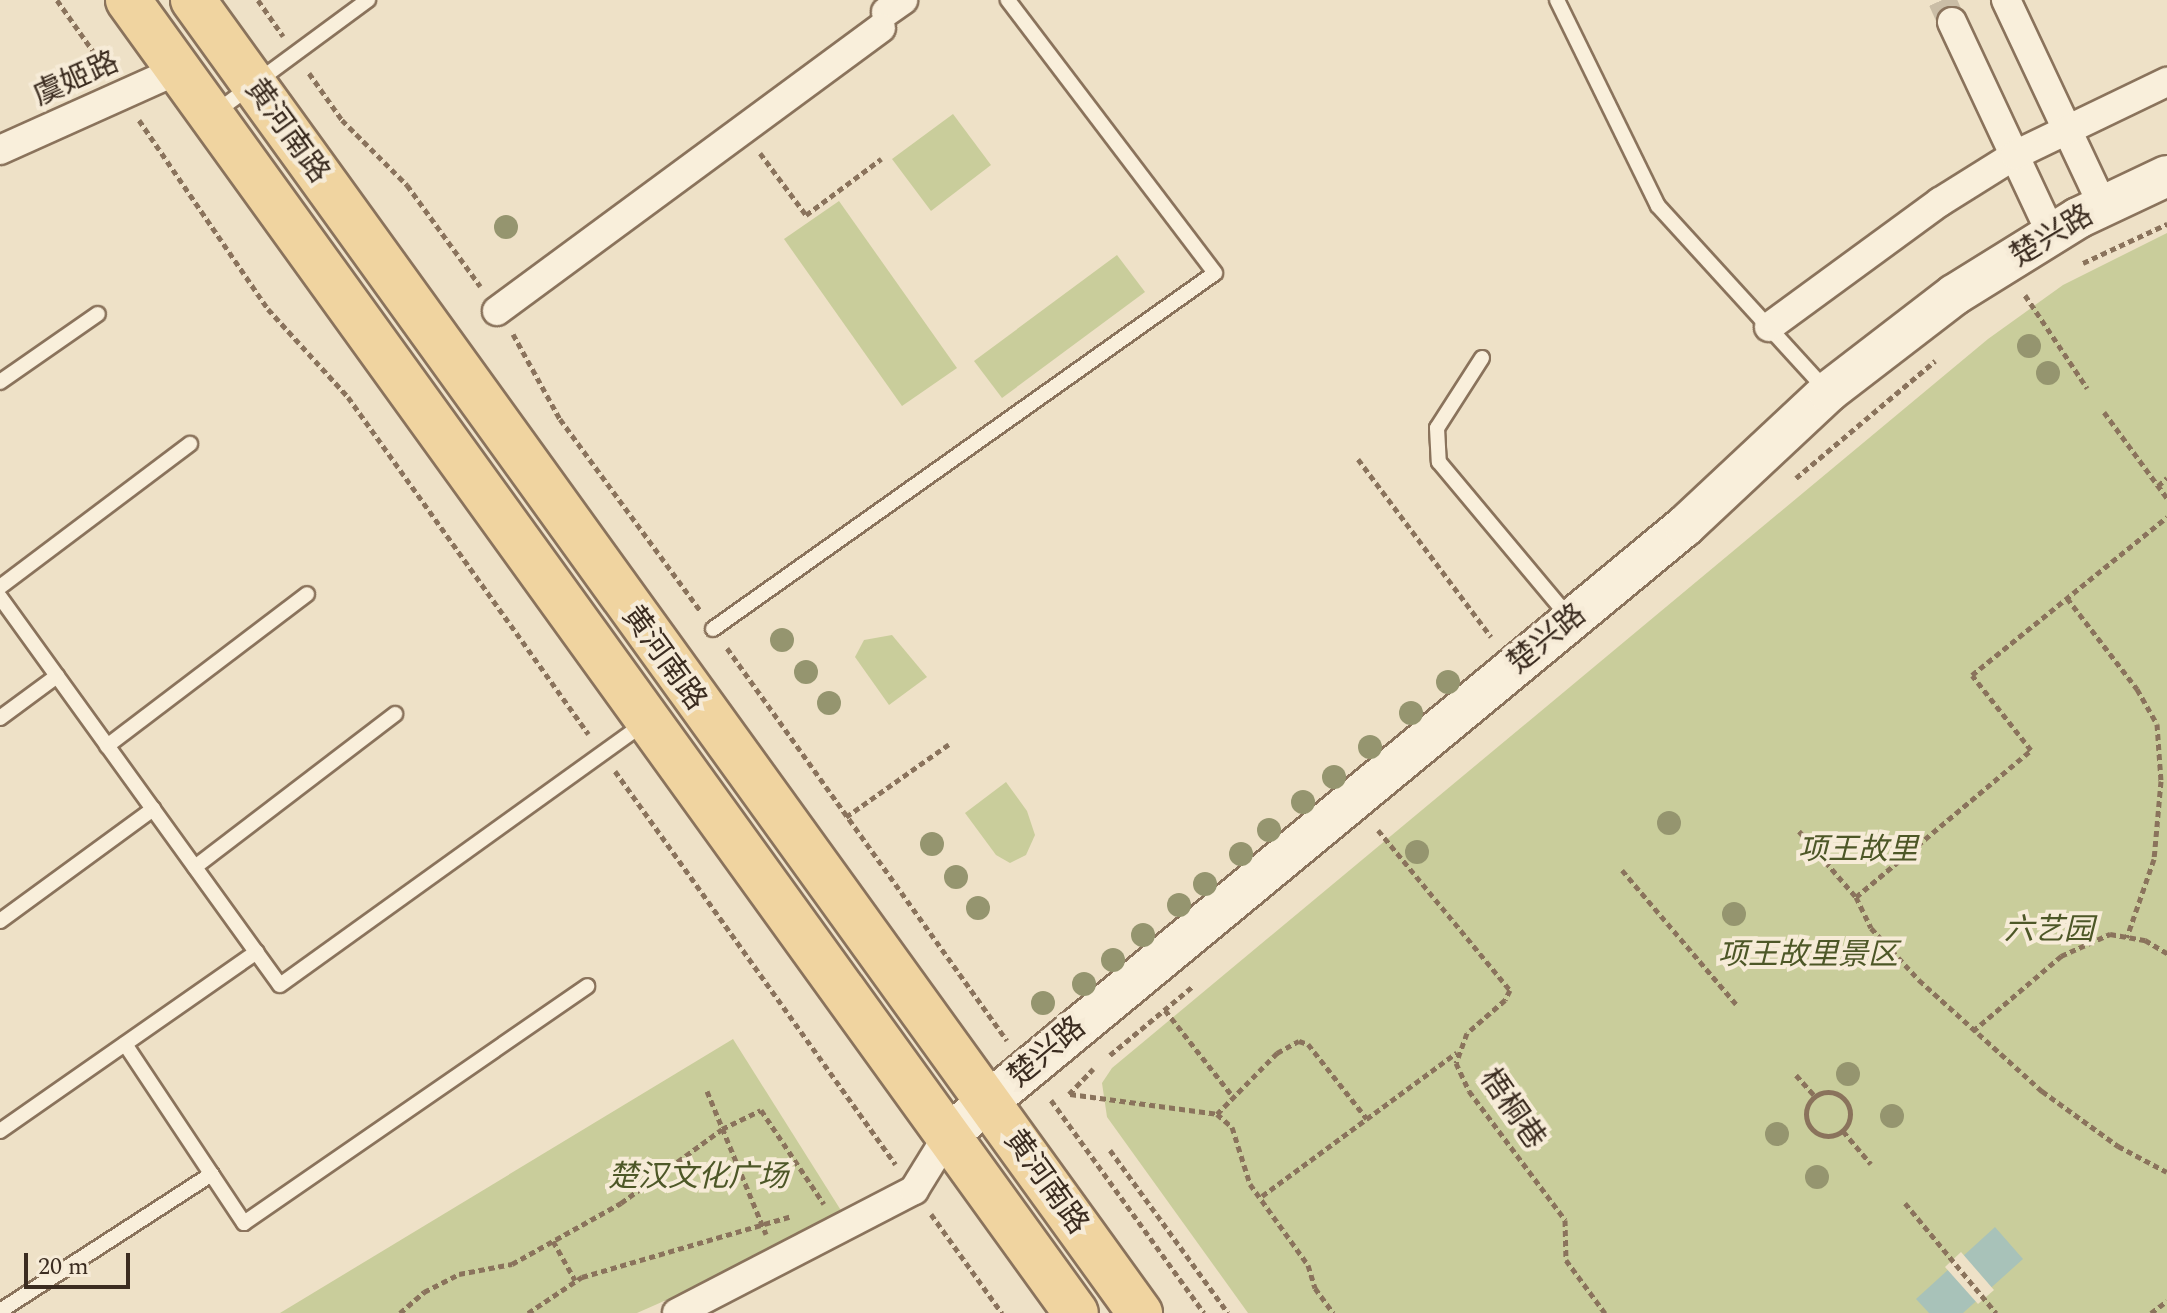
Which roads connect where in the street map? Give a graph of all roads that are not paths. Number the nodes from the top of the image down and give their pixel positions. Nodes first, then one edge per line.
1 (128, 0) edge
2 (193, 0) edge
3 (368, 0) edge
4 (1008, 0) edge
5 (1557, 0) edge
6 (2006, 0) edge
7 (890, 13) edge
8 (1952, 22) tunnel mouth
9 (180, 69) junction
10 (2167, 82) edge
11 (253, 83) junction
12 (213, 115) junction
13 (2066, 128) junction
14 (0, 150) edge
15 (2015, 155) junction
16 (2167, 176) edge
17 (2103, 206) junction
18 (2052, 235) junction
19 (497, 311) road end
20 (98, 314) dead end
21 (1769, 327) junction
22 (1482, 358) dead end
23 (0, 382) edge
24 (1828, 392) junction
25 (190, 444) dead end
26 (0, 587) edge
27 (307, 594) dead end
28 (0, 597) edge
29 (1571, 620) junction
30 (713, 629) road end
31 (57, 676) junction
32 (395, 714) dead end
33 (0, 718) edge
34 (651, 719) junction
35 (107, 746) junction
36 (153, 809) junction
37 (195, 867) junction
38 (0, 921) edge
39 (257, 952) junction
40 (587, 986) dead end
41 (125, 1044) junction
42 (988, 1102) junction
43 (0, 1131) edge
44 (948, 1135) junction
45 (212, 1174) junction
46 (0, 1311) edge
47 (677, 1313) edge
48 (1076, 1313) edge
49 (1140, 1313) edge

1 - 9 main road, 黄河南路
2 - 11 main road, 黄河南路
3 - 11 lane
4 - 30 lane
5 - 21 lane
6 - 13 street
7 - 19 street
8 - 15 street
9 - 12 main road, 黄河南路
9 - 14 street, 虞姬路
10 - 13 street
11 - 12 lane
11 - 42 main road, 黄河南路
12 - 34 main road, 黄河南路
13 - 15 street
13 - 17 street
15 - 18 street
15 - 21 street
16 - 17 street, 楚兴路
17 - 18 street, 楚兴路
18 - 24 street, 楚兴路
20 - 23 lane
21 - 24 lane
22 - 29 lane
24 - 29 street, 楚兴路
25 - 26 lane
27 - 35 lane
28 - 31 lane
29 - 42 street, 楚兴路
31 - 33 lane
31 - 35 lane
32 - 37 lane
34 - 39 lane
34 - 44 main road, 黄河南路
35 - 36 lane
36 - 37 lane
36 - 38 lane
37 - 39 lane
39 - 41 lane
40 - 45 lane
41 - 43 lane
41 - 45 lane
42 - 44 street, 楚兴路
42 - 49 main road, 黄河南路
44 - 47 street
44 - 48 main road, 黄河南路
45 - 46 lane

